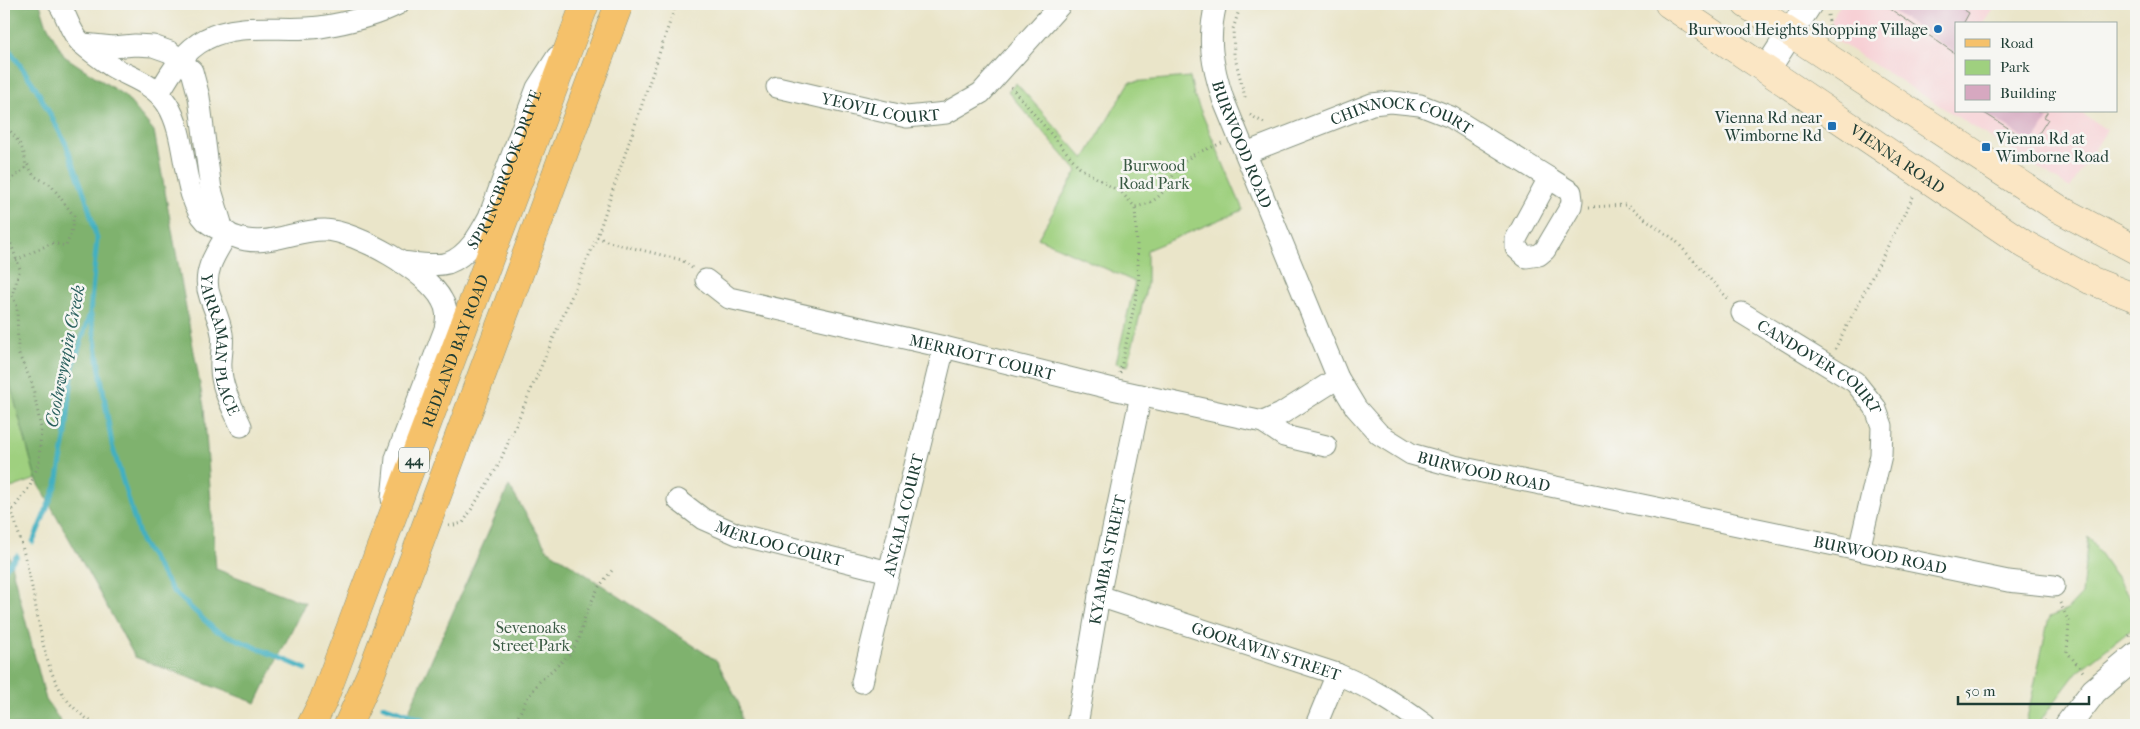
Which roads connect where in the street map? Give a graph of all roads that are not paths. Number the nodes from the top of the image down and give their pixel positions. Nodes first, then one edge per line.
1 (398, 4) edge
2 (619, 4) edge
3 (1061, 4) edge
4 (1213, 4) edge
5 (1669, 4) edge
6 (1746, 4) edge
7 (1809, 4) edge
8 (62, 5) edge
9 (581, 16) edge
10 (1789, 32) junction
11 (82, 43) junction
12 (180, 60) junction
13 (1767, 69) junction
14 (777, 87) dead end
15 (159, 93) junction
16 (1242, 144) junction
17 (1549, 178) junction
18 (226, 232) junction
19 (2136, 250) edge
20 (401, 262) junction
21 (706, 280) road end
22 (2136, 298) edge
23 (1742, 313) road end
24 (944, 347) junction
25 (1338, 378) junction
26 (1141, 395) junction
27 (1262, 422) junction
28 (241, 426) dead end
29 (1326, 446) dead end
30 (678, 500) dead end
31 (390, 524) junction
32 (1859, 550) junction
33 (889, 572) junction
34 (2054, 586) road end
35 (1099, 596) junction
36 (2136, 656) edge
37 (1337, 674) junction
38 (862, 682) dead end
39 (311, 725) edge
40 (348, 725) edge
41 (1077, 725) edge
42 (1316, 725) edge
43 (1425, 725) edge
44 (2068, 725) edge

1 - 12 street
2 - 40 main road, REDLAND BAY ROAD / 44
3 - 14 street, YEOVIL COURT
4 - 16 street, BURWOOD ROAD
5 - 13 main road, VIENNA ROAD
6 - 10 main road
7 - 10 street
8 - 11 street, SPRINGBROOK DRIVE
9 - 20 street, SPRINGBROOK DRIVE
9 - 31 main road, REDLAND BAY ROAD / 44
10 - 13 street
10 - 19 main road
11 - 12 street
11 - 15 street, SPRINGBROOK DRIVE
12 - 15 street
12 - 18 street
13 - 22 main road, VIENNA ROAD
15 - 18 street, SPRINGBROOK DRIVE
16 - 17 street, CHINNOCK COURT
16 - 25 street, BURWOOD ROAD
17 - 17 street, CHINNOCK COURT
18 - 20 street, SPRINGBROOK DRIVE
18 - 28 street, YARRAMAN PLACE
20 - 31 street, SPRINGBROOK DRIVE
21 - 24 street, MERRIOTT COURT
23 - 32 street, CANDOVER COURT
24 - 26 street, MERRIOTT COURT
24 - 33 street, ANGALA COURT
25 - 27 street
25 - 32 street, BURWOOD ROAD
26 - 27 street, MERRIOTT COURT
26 - 35 street, KYAMBA STREET
27 - 29 street, MERRIOTT COURT
30 - 33 street, MERLOO COURT
31 - 39 main road, REDLAND BAY ROAD / 44
32 - 34 street, BURWOOD ROAD
33 - 38 street, ANGALA COURT
35 - 37 street, GOORAWIN STREET
35 - 41 street, KYAMBA STREET
36 - 44 street
37 - 42 street
37 - 43 street, GOORAWIN STREET

